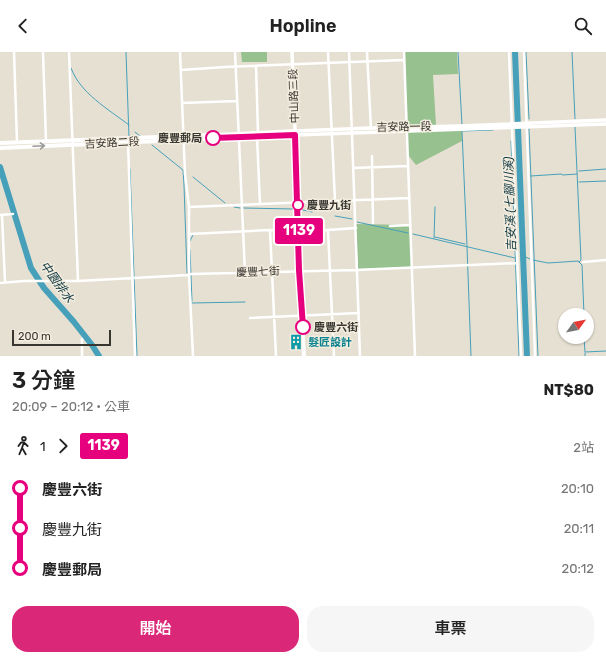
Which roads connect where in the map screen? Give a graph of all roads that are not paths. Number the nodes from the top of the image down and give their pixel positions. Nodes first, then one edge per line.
1 (14, 52) edge
2 (43, 52) edge
3 (69, 52) edge
4 (180, 52) edge
5 (235, 52) edge
6 (292, 52) edge
7 (328, 52) edge
8 (348, 52) edge
9 (367, 52) edge
10 (404, 52) edge
11 (510, 52) edge
12 (524, 52) edge
13 (404, 60) junction
14 (368, 61) junction
15 (349, 62) junction
16 (329, 63) junction
17 (292, 65) junction
18 (256, 66) junction
19 (236, 68) junction
20 (181, 70) junction
21 (237, 102) junction
22 (182, 103) junction
23 (606, 120) edge
24 (606, 124) edge
25 (512, 125) junction
26 (527, 125) junction
27 (371, 128) junction
28 (407, 129) junction
29 (352, 130) junction
30 (332, 131) junction
31 (295, 133) junction
32 (257, 135) junction
33 (238, 136) junction
34 (184, 138) junction
35 (128, 140) junction
36 (46, 141) junction
37 (17, 142) junction
38 (72, 142) junction
39 (0, 143) edge
40 (0, 148) edge
41 (372, 156) dead end
42 (372, 166) junction
43 (408, 166) junction
44 (353, 168) junction
45 (373, 198) junction
46 (409, 198) junction
47 (354, 200) junction
48 (335, 201) junction
49 (298, 202) junction
50 (241, 204) junction
51 (260, 204) junction
52 (189, 207) junction
53 (14, 214) dead end
54 (1, 215) edge
55 (373, 223) dead end
56 (390, 226) dead end
57 (410, 226) junction
58 (356, 228) junction
59 (270, 230) junction
60 (328, 231) junction
61 (243, 232) junction
62 (299, 232) junction
63 (190, 234) junction
64 (606, 260) edge
65 (583, 262) dead end
66 (517, 263) junction
67 (412, 268) junction
68 (299, 270) junction
69 (330, 270) junction
70 (356, 270) junction
71 (272, 271) junction
72 (245, 273) junction
73 (189, 276) junction
74 (133, 278) junction
75 (78, 281) junction
76 (4, 282) junction
77 (0, 283) edge
78 (359, 313) junction
79 (332, 315) junction
80 (302, 316) junction
81 (274, 317) junction
82 (250, 318) dead end
83 (82, 339) dead end
84 (82, 356) edge
85 (135, 356) edge
86 (193, 356) edge
87 (276, 356) edge
88 (304, 356) edge
89 (334, 356) edge
90 (360, 356) edge
91 (415, 356) edge
92 (521, 356) edge
93 (535, 356) edge

1 - 37 street
2 - 36 street
3 - 38 street
4 - 20 street
5 - 19 street
6 - 17 street, 中山路三段
7 - 16 street
8 - 15 street
9 - 14 street
10 - 13 street
11 - 25 street
12 - 26 street
13 - 14 street
13 - 28 street
14 - 15 street
14 - 27 street
15 - 16 street
15 - 29 street
16 - 17 street
16 - 30 street
17 - 18 street
17 - 31 street, 中山路三段
18 - 19 street
18 - 32 street
19 - 20 street
19 - 21 street
20 - 22 street
21 - 22 street
21 - 33 street
22 - 34 street
23 - 26 street
24 - 26 street
25 - 26 street, 吉安路一段
25 - 28 street, 吉安路一段
25 - 66 street
26 - 93 street
27 - 28 street, 吉安路一段
27 - 29 street, 吉安路一段
28 - 43 street
29 - 30 street, 吉安路一段
29 - 44 street
30 - 31 street, 吉安路一段
30 - 48 street
31 - 32 main road, 吉安路二段
31 - 49 main road, 中山路三段
32 - 33 main road, 吉安路二段
32 - 51 street
33 - 34 main road, 吉安路二段
33 - 50 street
34 - 35 main road, 吉安路二段
34 - 52 street
35 - 38 main road, 吉安路二段
35 - 74 street
36 - 37 main road, 吉安路二段
36 - 38 main road, 吉安路二段
37 - 39 main road, 吉安路二段
40 -> 38 main road, 吉安路二段
38 - 75 street
41 - 42 street
42 - 43 street
42 - 44 street
42 - 45 street
43 - 46 street
44 - 47 street
45 - 46 street
45 - 47 street
45 - 55 street
46 - 57 street
47 - 48 street
47 - 58 street
48 - 49 street
49 - 51 street
49 - 62 main road, 中山路三段
50 - 51 street
50 - 52 street
50 - 61 street
52 - 63 street
53 - 54 street
54 - 76 street
56 - 57 street
57 - 67 street
58 - 60 street
58 - 70 street
59 - 61 street
59 - 62 street
59 - 71 street
60 - 62 street
60 - 69 street
61 - 63 street
61 - 72 street
62 - 68 main road, 中山路三段
63 - 73 street
64 - 65 street
66 - 67 street, 慶豐七街
66 - 92 street
67 - 70 street, 慶豐七街
67 - 91 street
68 - 69 street, 慶豐七街
68 - 71 street, 慶豐七街
68 - 80 main road, 中山路三段
69 - 70 street, 慶豐七街
69 - 79 street
70 - 78 street
71 - 72 street, 慶豐七街
71 - 81 street
72 - 73 street, 慶豐七街
73 - 74 street, 慶豐七街
73 - 86 street
74 - 75 street, 慶豐七街
74 - 85 street
75 - 76 street, 慶豐七街
76 - 77 street, 慶豐七街
78 - 79 street
78 - 90 street
79 - 80 street
79 - 89 street
80 - 81 street
80 - 88 main road, 中山路三段
81 - 82 street
81 - 87 street
83 - 84 street

